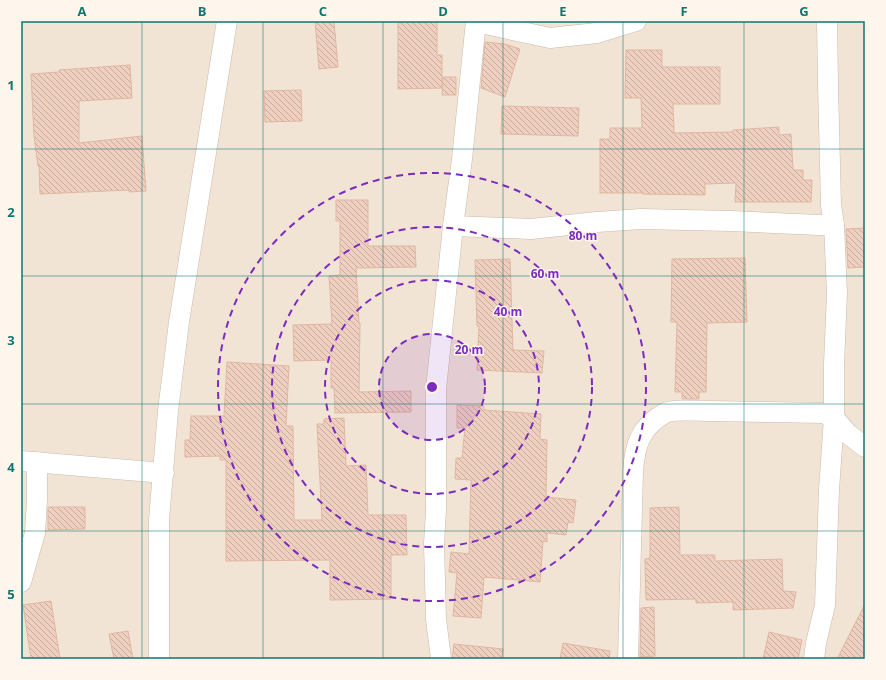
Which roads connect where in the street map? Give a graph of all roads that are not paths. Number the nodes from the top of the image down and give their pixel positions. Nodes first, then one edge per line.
1 (227, 21) edge
2 (636, 21) edge
3 (827, 21) edge
4 (476, 22) edge
5 (834, 224) junction
6 (453, 226) junction
7 (834, 418) junction
8 (865, 447) edge
9 (29, 461) edge
10 (164, 473) junction
11 (21, 582) edge
12 (159, 659) edge
13 (441, 659) edge
14 (628, 659) edge
15 (814, 659) edge

1 - 10 street
2 - 4 street
3 - 5 street
4 - 6 street
5 - 6 street
5 - 7 street
6 - 13 street
7 - 8 street
7 - 14 street
7 - 15 street
9 - 10 street
9 - 11 street
10 - 12 street

